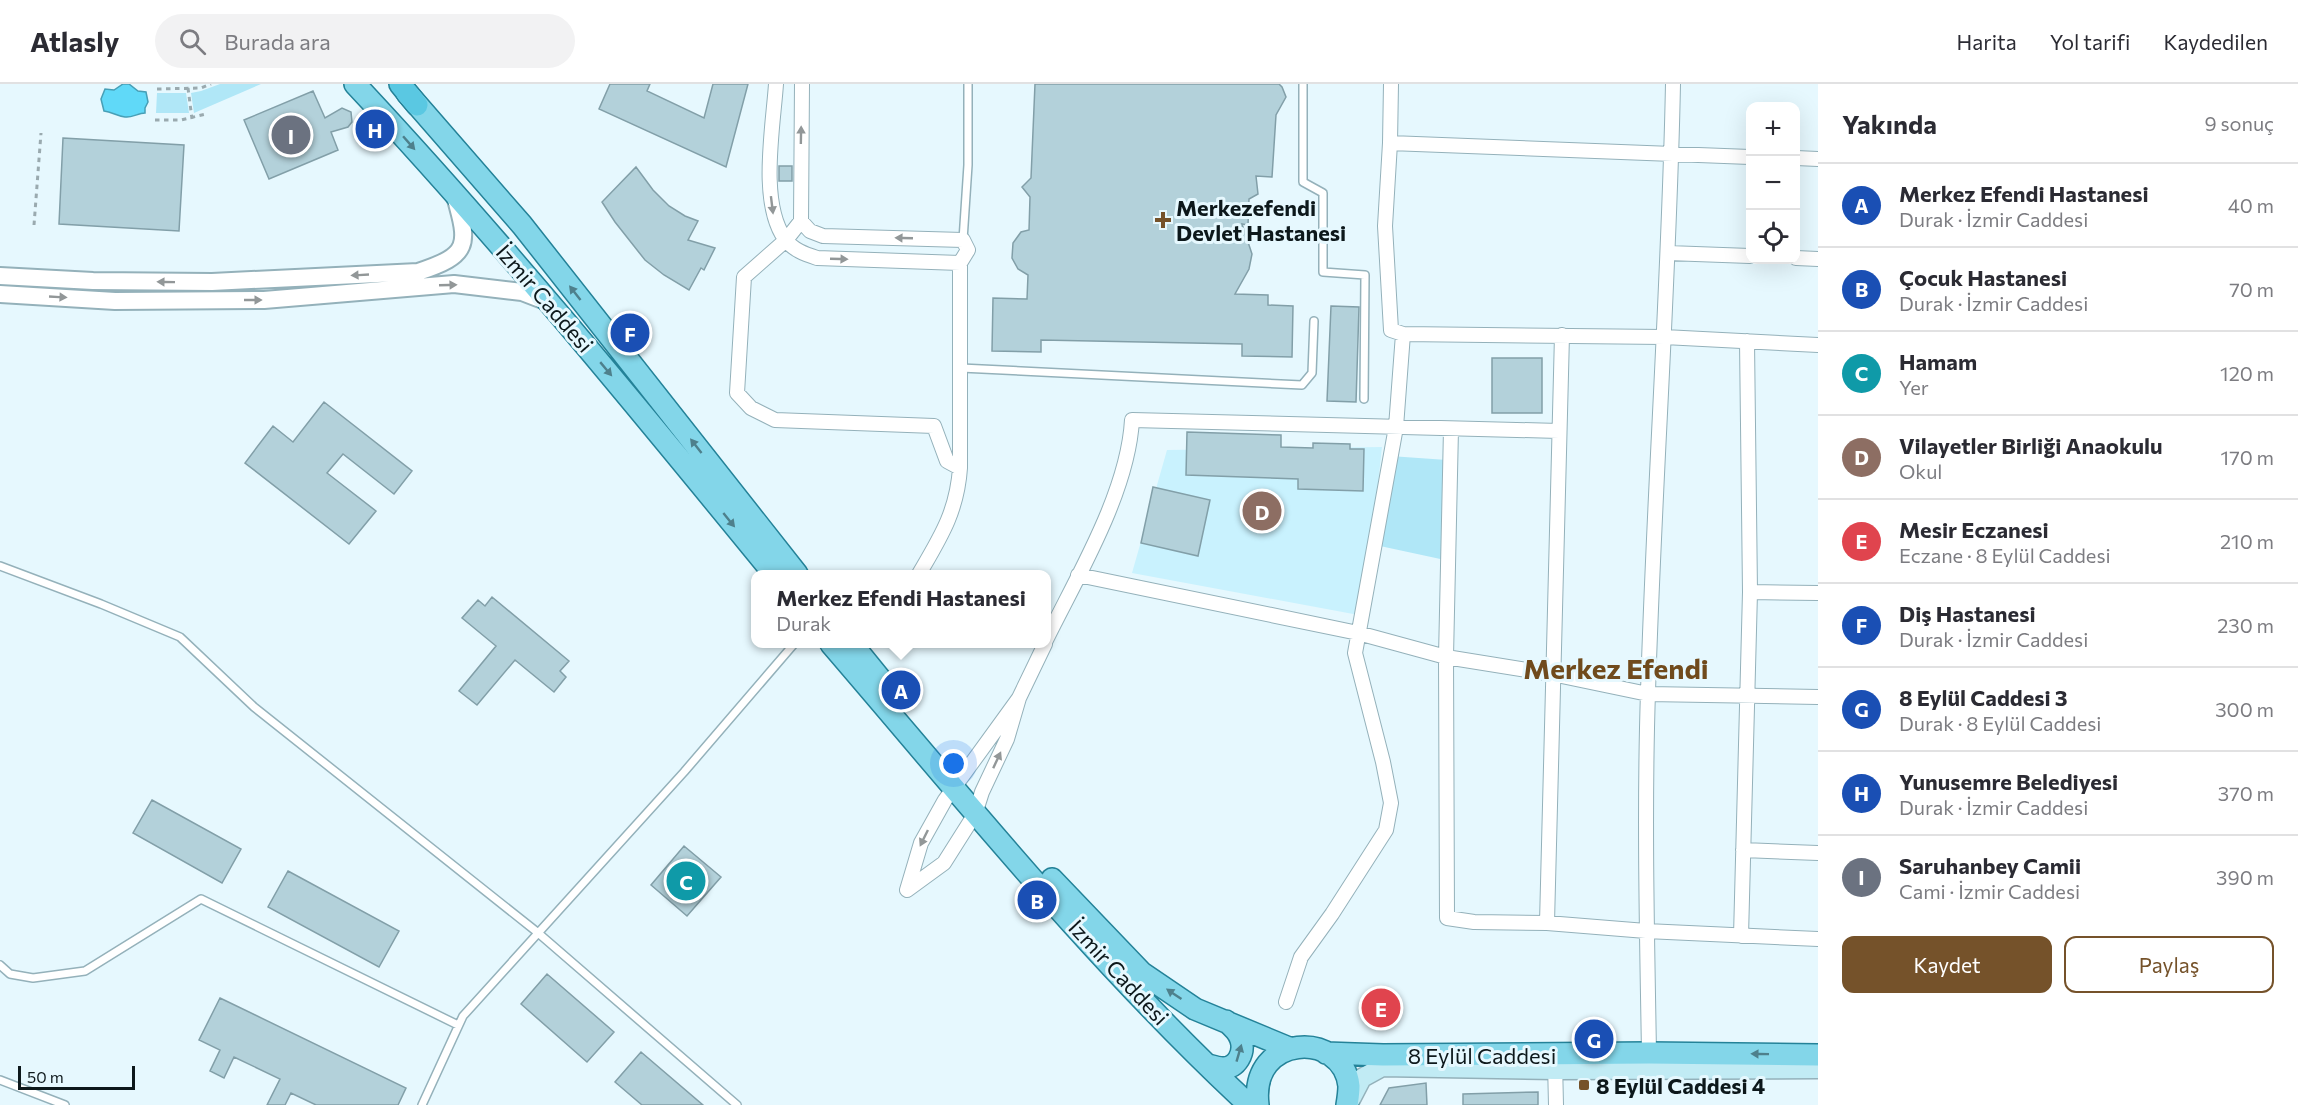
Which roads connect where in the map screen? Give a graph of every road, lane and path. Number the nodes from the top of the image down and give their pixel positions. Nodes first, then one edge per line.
1 (211, 84) edge
2 (355, 84) edge
3 (400, 84) edge
4 (776, 84) edge
5 (802, 84) edge
6 (968, 84) edge
7 (1303, 84) edge
8 (1390, 84) edge
9 (1673, 84) edge
10 (157, 88) dead end
11 (188, 88) junction
12 (417, 105) joint
13 (206, 114) dead end
14 (192, 119) junction
15 (155, 120) dead end
16 (41, 134) dead end
17 (1390, 143) junction
18 (1672, 154) junction
19 (1746, 157) edge
20 (1800, 158) edge
21 (1818, 159) edge
22 (454, 195) junction
23 (801, 221) junction
24 (34, 225) dead end
25 (786, 240) junction
26 (963, 240) junction
27 (1668, 253) junction
28 (1746, 256) edge
29 (1800, 258) edge
30 (1818, 259) edge
31 (960, 263) junction
32 (0, 276) edge
33 (0, 294) edge
34 (549, 302) junction
35 (1314, 321) dead end
36 (1403, 334) junction
37 (1562, 335) junction
38 (1664, 337) junction
39 (1746, 341) junction
40 (1818, 345) edge
41 (961, 368) junction
42 (1365, 399) dead end
43 (1396, 427) junction
44 (1450, 429) junction
45 (1559, 431) junction
46 (960, 468) junction
47 (0, 566) edge
48 (771, 570) edge
49 (794, 570) edge
50 (921, 570) edge
51 (1078, 575) junction
52 (1750, 592) junction
53 (1818, 592) edge
54 (1051, 632) edge
55 (1358, 633) junction
56 (792, 648) edge
57 (1043, 648) edge
58 (858, 651) edge
59 (1446, 657) junction
60 (1552, 675) junction
61 (1648, 694) junction
62 (1747, 696) junction
63 (1818, 697) edge
64 (1019, 698) junction
65 (957, 784) junction
66 (977, 808) junction
67 (1743, 850) junction
68 (1818, 853) edge
69 (1547, 923) junction
70 (1646, 931) junction
71 (537, 932) junction
72 (1741, 936) junction
73 (1818, 939) edge
74 (0, 965) edge
75 (1286, 1002) dead end
76 (1225, 1021) junction
77 (458, 1024) junction
78 (1289, 1048) junction
79 (1326, 1053) junction
80 (1649, 1053) junction
81 (1818, 1055) edge
82 (1555, 1063) junction
83 (1208, 1065) junction
84 (1818, 1069) edge
85 (1, 1084) edge
86 (65, 1105) edge
87 (422, 1105) edge
88 (737, 1105) edge
89 (1250, 1105) edge
90 (1258, 1105) edge
91 (1348, 1105) edge
92 (1556, 1105) edge

1 - 11 path
2 -> 22 main road, İzmir Caddesi
3 - 12 highway
4 -> 25 street
23 -> 5 street
6 - 26 lane
7 - 42 lane
8 - 17 street
9 - 18 street
10 - 11 path
11 - 14 path
49 -> 12 main road, İzmir Caddesi
13 - 14 path
14 - 15 path
16 - 24 path
17 - 18 street
17 - 36 street
18 - 19 street
18 - 27 street
20 - 21 street
22 -> 32 street
22 - 34 main road, İzmir Caddesi
23 - 25 street
26 -> 23 street
25 -> 31 street
25 - 46 street
26 - 31 street
27 - 28 street
27 - 38 street
29 - 30 street
31 - 41 street
33 -> 34 street
34 -> 48 main road, İzmir Caddesi
35 - 41 lane
36 - 37 street
36 - 43 street
37 - 38 street
37 - 45 street
38 - 39 street
38 - 61 street
39 - 40 street
39 - 52 street
41 - 46 street
43 - 44 street
43 - 51 street
43 - 55 street
44 - 45 street
44 - 59 street
45 - 60 street
46 - 50 street
47 - 71 lane
51 - 54 street
51 - 55 street
52 - 53 street
52 - 62 street
55 - 59 street
55 - 75 street
56 - 71 lane
57 - 64 street
58 - 65 main road, İzmir Caddesi
59 - 60 street
59 - 69 street
60 - 61 street
60 - 69 street
61 - 62 street
61 - 70 street
62 - 63 street
62 - 67 street
64 - 65 street
66 -> 64 street
65 - 66 main road, İzmir Caddesi
65 -> 66 street
76 -> 66 main road, İzmir Caddesi
66 - 83 main road, İzmir Caddesi
67 - 68 street
67 - 72 street
69 - 70 street
70 - 72 street
70 - 80 street
71 - 77 lane
71 - 88 lane
72 - 73 street
74 - 77 lane
76 - 78 main road, İzmir Caddesi
83 -> 76 main road
77 - 87 lane
78 - 79 main road, 8 Eylül Caddesi
78 - 90 main road
79 - 82 main road, 8 Eylül Caddesi
79 - 91 main road
81 -> 80 main road, 8 Eylül Caddesi
80 - 82 main road, 8 Eylül Caddesi
82 - 84 main road
82 - 91 main road
82 - 92 street
83 - 89 main road, İzmir Caddesi
85 - 86 lane

